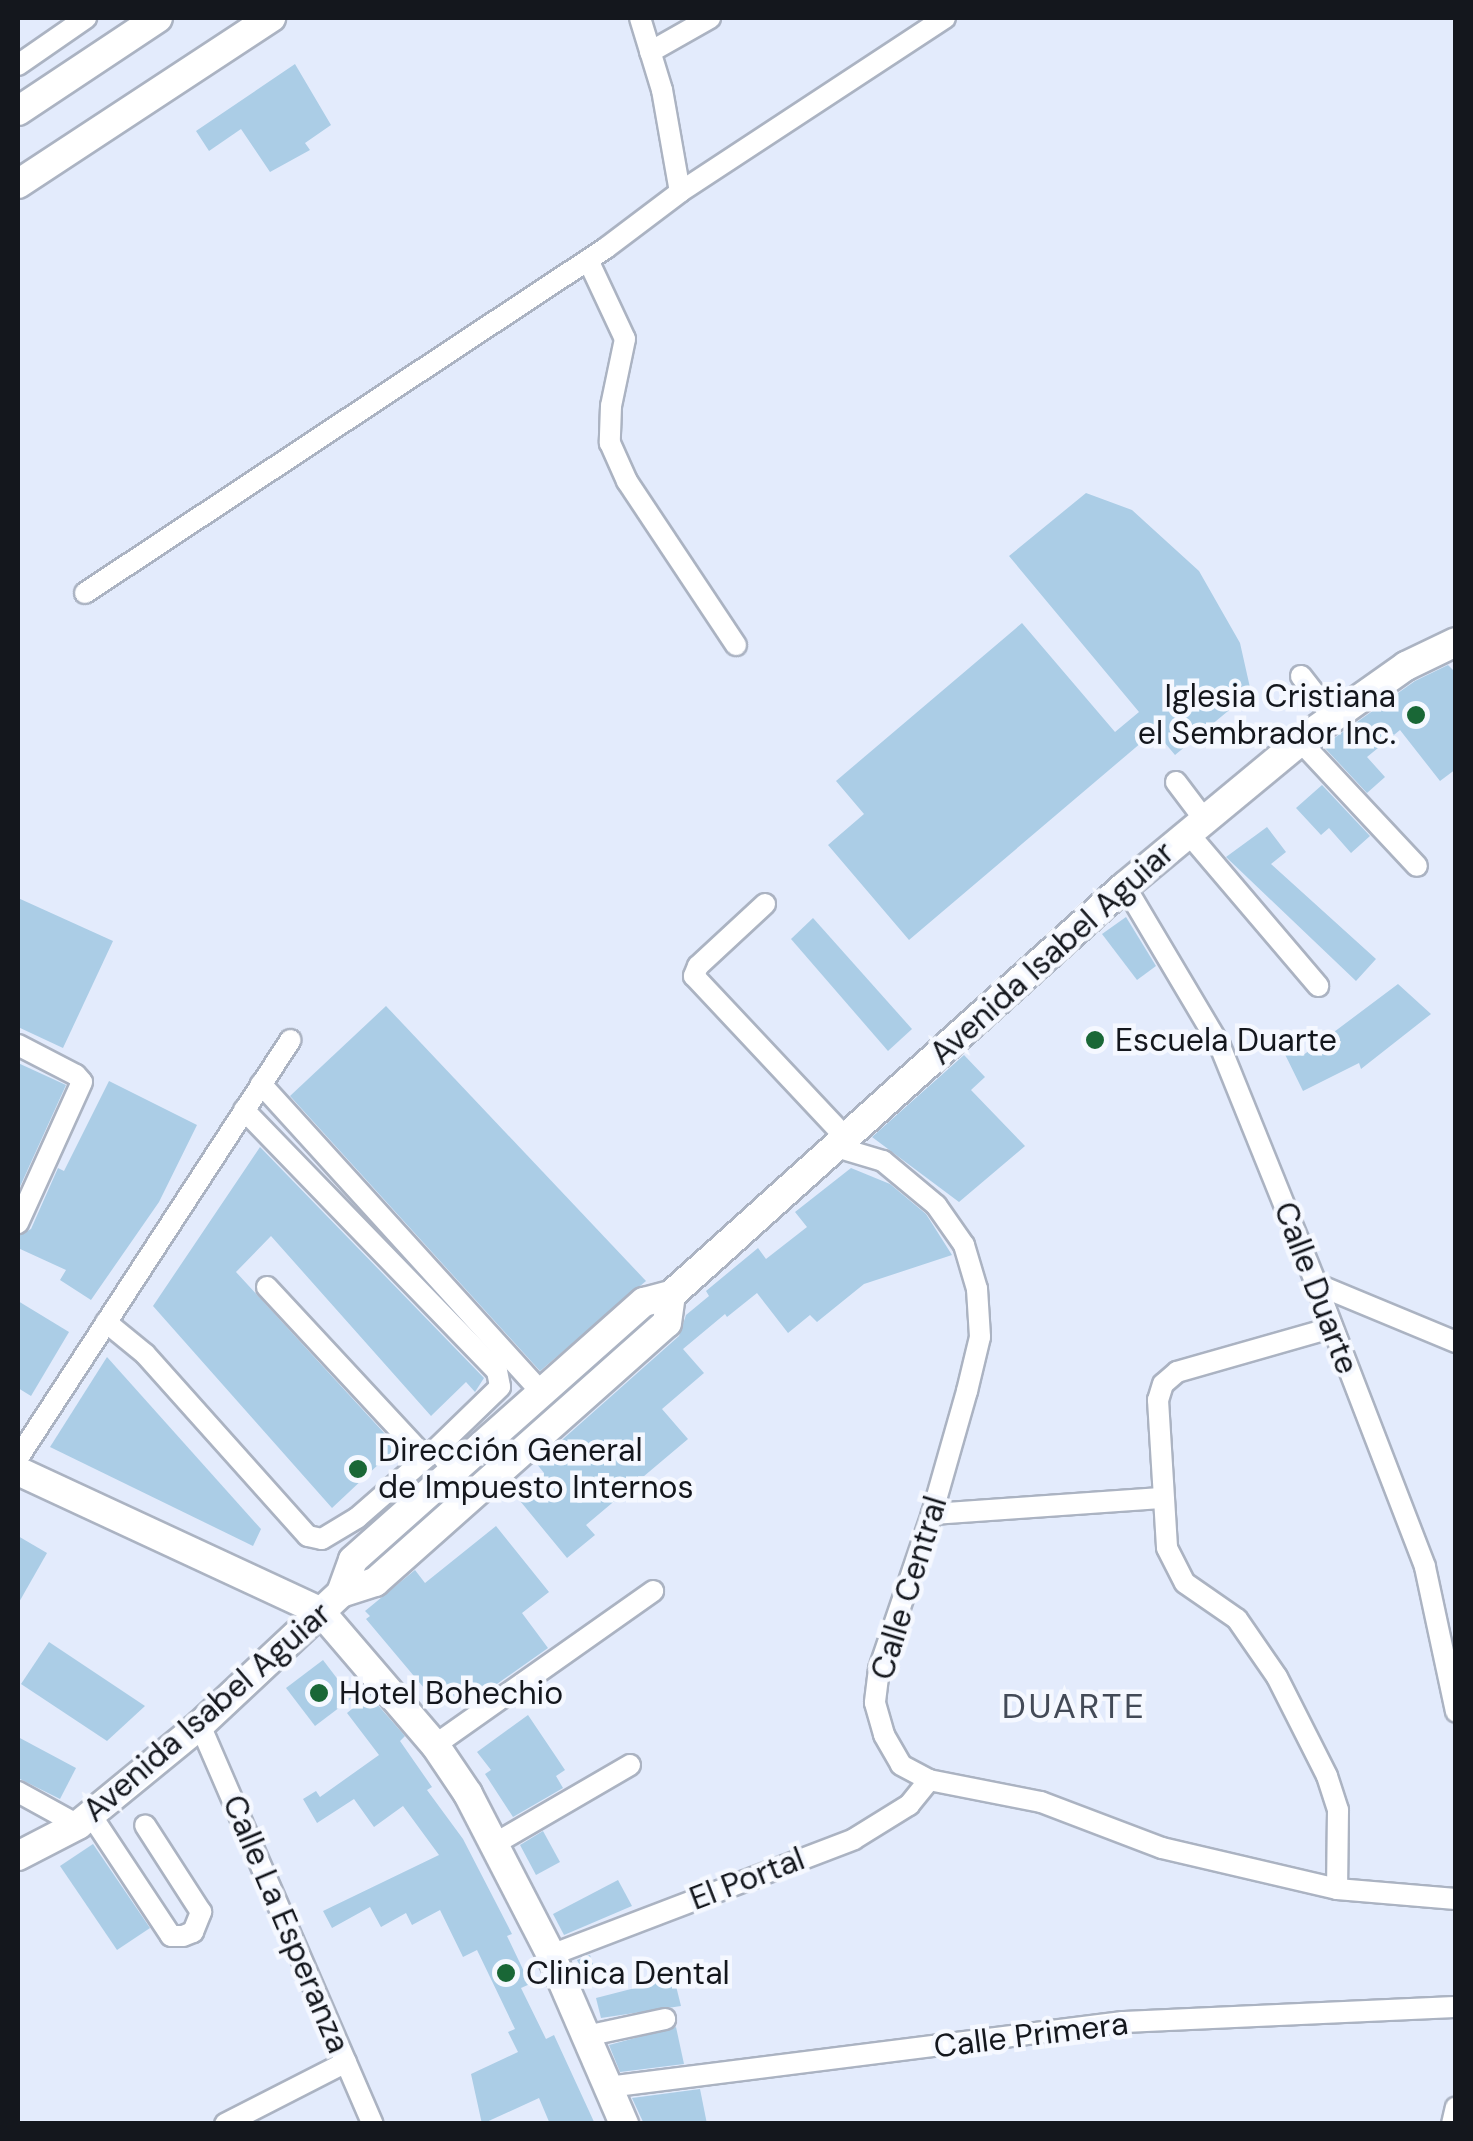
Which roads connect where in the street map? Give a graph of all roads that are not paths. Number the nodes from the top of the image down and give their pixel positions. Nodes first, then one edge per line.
1 (86, 18) edge
2 (158, 18) edge
3 (271, 18) edge
4 (640, 18) edge
5 (710, 18) edge
6 (945, 18) edge
7 (650, 52) junction
8 (18, 65) edge
9 (18, 112) edge
10 (18, 184) edge
11 (680, 192) junction
12 (588, 260) junction
13 (84, 592) dead end
14 (1456, 642) edge
15 (736, 645) dead end
16 (1301, 676) dead end
17 (1333, 717) junction
18 (1300, 741) junction
19 (1176, 782) dead end
20 (1196, 826) junction
21 (1417, 866) dead end
22 (1125, 886) junction
23 (765, 904) dead end
24 (1318, 986) dead end
25 (291, 1040) dead end
26 (18, 1045) edge
27 (261, 1084) junction
28 (244, 1110) junction
29 (841, 1142) junction
30 (18, 1223) edge
31 (1316, 1284) junction
32 (267, 1287) dead end
33 (671, 1295) junction
34 (106, 1322) junction
35 (1331, 1328) junction
36 (1456, 1342) edge
37 (541, 1392) junction
38 (560, 1415) junction
39 (18, 1458) edge
40 (438, 1459) junction
41 (18, 1471) edge
42 (1161, 1498) junction
43 (932, 1514) junction
44 (654, 1592) dead end
45 (331, 1602) junction
46 (1456, 1712) edge
47 (200, 1724) junction
48 (435, 1745) junction
49 (630, 1765) dead end
50 (929, 1780) junction
51 (18, 1792) edge
52 (84, 1820) junction
53 (145, 1824) dead end
54 (496, 1842) junction
55 (18, 1856) edge
56 (1337, 1889) junction
57 (1456, 1899) edge
58 (551, 1955) junction
59 (1456, 2007) edge
60 (666, 2019) dead end
61 (586, 2036) junction
62 (346, 2062) junction
63 (608, 2087) junction
64 (1456, 2107) edge
65 (226, 2124) edge
66 (372, 2124) edge
67 (624, 2124) edge
68 (1452, 2124) edge

1 - 8 street
2 - 9 main road
3 - 10 main road
4 - 7 street
5 - 7 street
6 - 11 street
7 - 11 street
11 - 12 street
12 - 13 street
12 - 15 street
14 - 17 main road, Avenida Isabel Aguiar
16 - 17 street
17 - 18 main road, Avenida Isabel Aguiar
18 - 20 main road, Avenida Isabel Aguiar
18 - 21 street
19 - 20 street
20 - 22 main road, Avenida Isabel Aguiar
20 - 24 street
22 - 29 main road, Avenida Isabel Aguiar
22 - 31 street, Calle Duarte
23 - 29 street
25 - 27 street
26 - 30 street
27 - 28 street
27 - 37 street
28 - 34 street
28 - 40 street
29 - 33 main road, Avenida Isabel Aguiar
29 - 43 street, Calle Central
31 - 35 street, Calle Duarte
31 - 36 street
32 - 40 street
33 - 37 main road, Avenida Isabel Aguiar
33 - 38 main road, Avenida Isabel Aguiar
34 - 39 street
34 - 40 street
35 - 42 street
35 - 46 street, Calle Duarte
37 - 38 main road
37 - 40 main road, Avenida Isabel Aguiar
38 - 45 main road, Avenida Isabel Aguiar
40 - 45 main road, Avenida Isabel Aguiar
41 - 45 main road
42 - 43 street
42 - 56 street
43 - 50 street, Calle Central
44 - 48 street
45 - 47 main road, Avenida Isabel Aguiar
45 - 48 main road
47 - 52 main road, Avenida Isabel Aguiar
47 - 62 street, Calle La Esperanza
48 - 54 main road
49 - 54 street
50 - 56 street, Calle Central
50 - 58 street, El Portal
51 - 52 street
52 - 53 street
52 - 55 main road, Avenida Isabel Aguiar
54 - 58 main road
56 - 57 street, Calle Central
58 - 61 main road
59 - 63 street, Calle Primera
60 - 61 street
61 - 63 main road
62 - 65 street
62 - 66 street, Calle La Esperanza
63 - 67 main road
64 - 68 street

